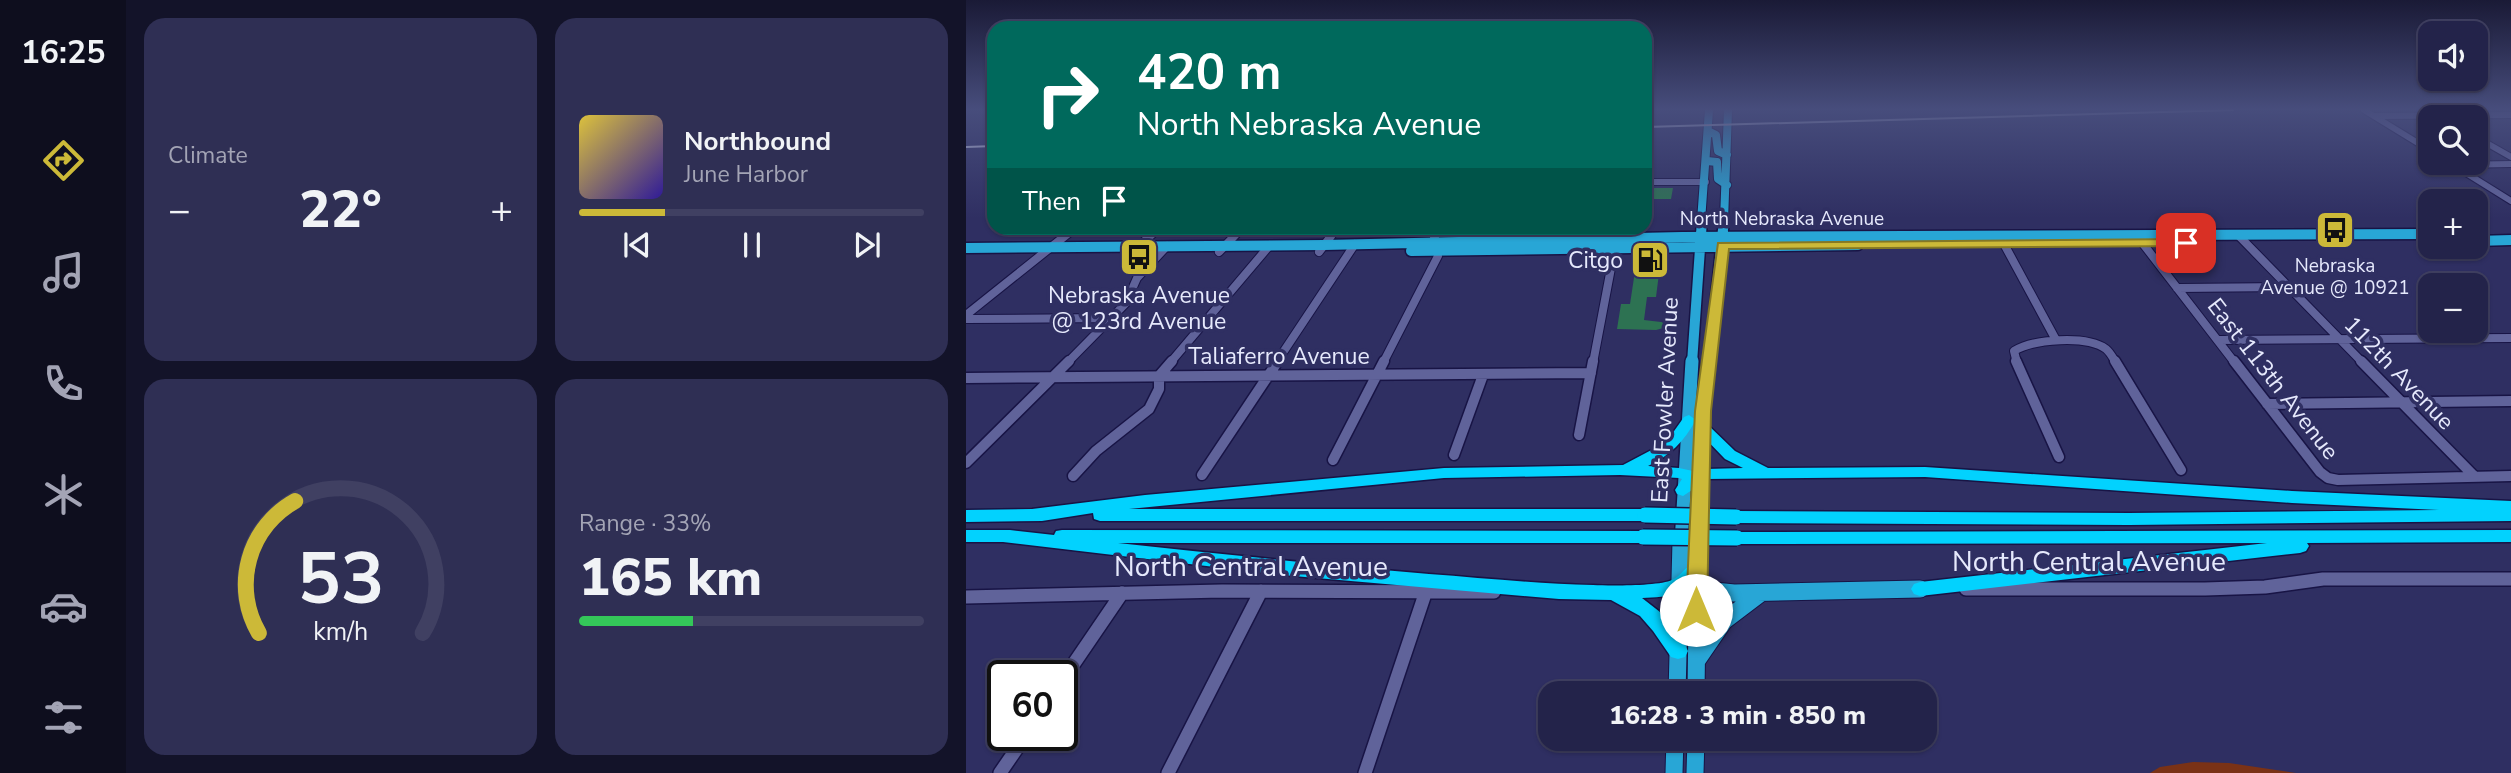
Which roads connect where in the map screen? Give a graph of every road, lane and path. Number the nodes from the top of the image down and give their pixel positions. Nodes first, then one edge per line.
1 (1707, 146) edge
2 (1717, 146) edge
3 (1727, 146) edge
4 (2492, 146) edge
5 (1727, 155) junction
6 (2511, 157) edge
7 (1707, 161) junction
8 (2488, 164) edge
9 (2511, 164) edge
10 (2469, 175) edge
11 (1706, 181) junction
12 (1652, 182) edge
13 (1727, 185) junction
14 (2511, 201) edge
15 (1702, 224) junction
16 (2418, 234) edge
17 (2488, 234) edge
18 (2511, 234) edge
19 (1066, 235) edge
20 (1151, 235) edge
21 (1235, 235) edge
22 (1331, 235) edge
23 (1439, 235) edge
24 (1909, 237) junction
25 (2242, 239) junction
26 (2134, 240) junction
27 (2511, 240) edge
28 (1672, 241) junction
29 (1701, 241) junction
30 (1723, 241) junction
31 (2003, 241) junction
32 (2418, 241) edge
33 (2488, 241) edge
34 (1852, 245) junction
35 (1437, 246) junction
36 (1615, 247) junction
37 (966, 248) edge
38 (1268, 248) junction
39 (1321, 248) junction
40 (1353, 248) junction
41 (1164, 249) junction
42 (1222, 249) junction
43 (1047, 250) junction
44 (1134, 250) junction
45 (966, 254) edge
46 (1699, 260) junction
47 (2288, 287) junction
48 (2177, 288) junction
49 (966, 317) edge
50 (1112, 318) junction
51 (2511, 338) edge
52 (2218, 340) junction
53 (2340, 340) junction
54 (2056, 341) junction
55 (1591, 373) junction
56 (1483, 375) junction
57 (1055, 376) junction
58 (1159, 376) junction
59 (1376, 376) junction
60 (1269, 377) junction
61 (966, 378) edge
62 (2511, 401) edge
63 (2402, 402) junction
64 (2267, 404) junction
65 (1696, 423) junction
66 (1580, 435) dead end
67 (1454, 455) dead end
68 (2059, 457) dead end
69 (1332, 460) dead end
70 (966, 463) edge
71 (1620, 470) junction
72 (2181, 470) dead end
73 (1768, 473) junction
74 (1202, 475) dead end
75 (1073, 476) dead end
76 (2473, 476) junction
77 (2511, 476) edge
78 (1692, 482) junction
79 (2511, 507) edge
80 (1032, 515) junction
81 (966, 516) edge
82 (2511, 516) edge
83 (966, 536) edge
84 (1003, 536) junction
85 (2511, 536) edge
86 (2364, 539) junction
87 (1689, 576) junction
88 (2511, 579) edge
89 (1920, 589) junction
90 (1261, 591) junction
91 (1535, 591) junction
92 (1122, 593) junction
93 (1607, 593) junction
94 (1762, 593) junction
95 (1425, 594) junction
96 (969, 601) edge
97 (1678, 651) junction
98 (1076, 660) edge
99 (1696, 663) junction
100 (1677, 681) edge
101 (1696, 681) edge
102 (1015, 751) edge
103 (1675, 751) edge
104 (1696, 751) edge
105 (1000, 773) edge
106 (1168, 773) edge
107 (1365, 773) edge
108 (1674, 773) edge
109 (1695, 773) edge

1 - 7 main road, East Fowler Avenue
2 - 5 main road
3 - 5 main road, East Fowler Avenue
4 - 6 street
5 - 13 main road, East Fowler Avenue
7 - 11 main road, East Fowler Avenue
7 - 13 main road
8 - 9 street
10 - 14 street
11 - 12 street
11 - 15 main road, East Fowler Avenue
13 - 30 main road, East Fowler Avenue
15 - 28 main road
15 - 29 main road, East Fowler Avenue
16 - 25 main road, North Nebraska Avenue
17 - 18 main road
19 - 43 street
20 - 44 street
21 - 42 street
22 - 39 street
23 - 35 street
24 - 30 main road, North Nebraska Avenue
24 - 31 main road, North Nebraska Avenue
24 - 34 main road
25 - 26 main road, North Nebraska Avenue
25 - 32 main road, North Nebraska Avenue
25 - 47 street, 112th Avenue
26 - 31 main road, North Nebraska Avenue
26 - 48 street, East 113th Avenue
27 - 33 main road
28 - 29 main road, North Nebraska Avenue
28 - 35 main road, North Nebraska Avenue
28 - 36 main road, North Nebraska Avenue
28 - 46 main road
29 - 30 main road, North Nebraska Avenue
29 - 46 main road, East Fowler Avenue
30 - 34 main road, North Nebraska Avenue
30 - 65 main road, East Fowler Avenue
31 - 34 main road, North Nebraska Avenue
31 - 54 street
35 - 36 main road, North Nebraska Avenue
35 - 40 main road, North Nebraska Avenue
35 - 59 street
36 - 55 street
37 - 43 main road, North Nebraska Avenue
38 - 39 main road, North Nebraska Avenue
38 - 42 main road, North Nebraska Avenue
38 - 58 street
39 - 40 main road, North Nebraska Avenue
40 - 60 street
41 - 42 main road, North Nebraska Avenue
41 - 44 main road, North Nebraska Avenue
41 - 50 street
43 - 44 main road, North Nebraska Avenue
43 - 45 main road, North Nebraska Avenue
43 - 49 street
46 - 65 main road, East Fowler Avenue
47 - 48 street
47 - 53 street, 112th Avenue
48 - 52 street, East 113th Avenue
49 - 50 street
50 - 57 street
51 - 53 street
52 - 53 street
52 - 64 street, East 113th Avenue
53 - 63 street, 112th Avenue
54 - 68 street
54 - 72 street
55 - 56 street, Taliaferro Avenue
55 - 66 street
56 - 59 street, Taliaferro Avenue
56 - 67 street
57 - 58 street, Taliaferro Avenue
57 - 61 street, Taliaferro Avenue
57 - 70 street
58 - 60 street, Taliaferro Avenue
58 - 75 street
59 - 60 street, Taliaferro Avenue
59 - 69 street
60 - 74 street
62 - 63 street
63 - 64 street
63 - 76 street, 112th Avenue
64 - 76 street, East 113th Avenue
65 - 71 highway
65 - 73 highway
65 - 78 main road, East Fowler Avenue
71 - 78 highway
71 - 80 highway
73 - 78 highway
73 - 79 highway
76 - 77 street
78 - 87 main road, East Fowler Avenue
80 - 81 highway
80 - 82 highway, bridge
83 - 84 highway
84 - 86 highway, bridge
84 - 91 highway
85 - 86 highway
86 - 89 highway
87 - 93 highway
87 - 94 main road, North Central Avenue
87 - 97 main road, East Fowler Avenue
87 - 99 main road, East Fowler Avenue
88 - 89 street, North Central Avenue
89 - 94 main road, North Central Avenue
90 - 92 street, North Central Avenue
90 - 95 street, North Central Avenue
90 - 106 street
91 - 93 highway
91 - 95 street, North Central Avenue
92 - 96 street, North Central Avenue
92 - 98 street
93 - 97 highway
94 - 99 main road
95 - 107 street
97 - 100 main road, East Fowler Avenue
99 - 101 main road, East Fowler Avenue
102 - 105 street
103 - 108 main road
104 - 109 main road

